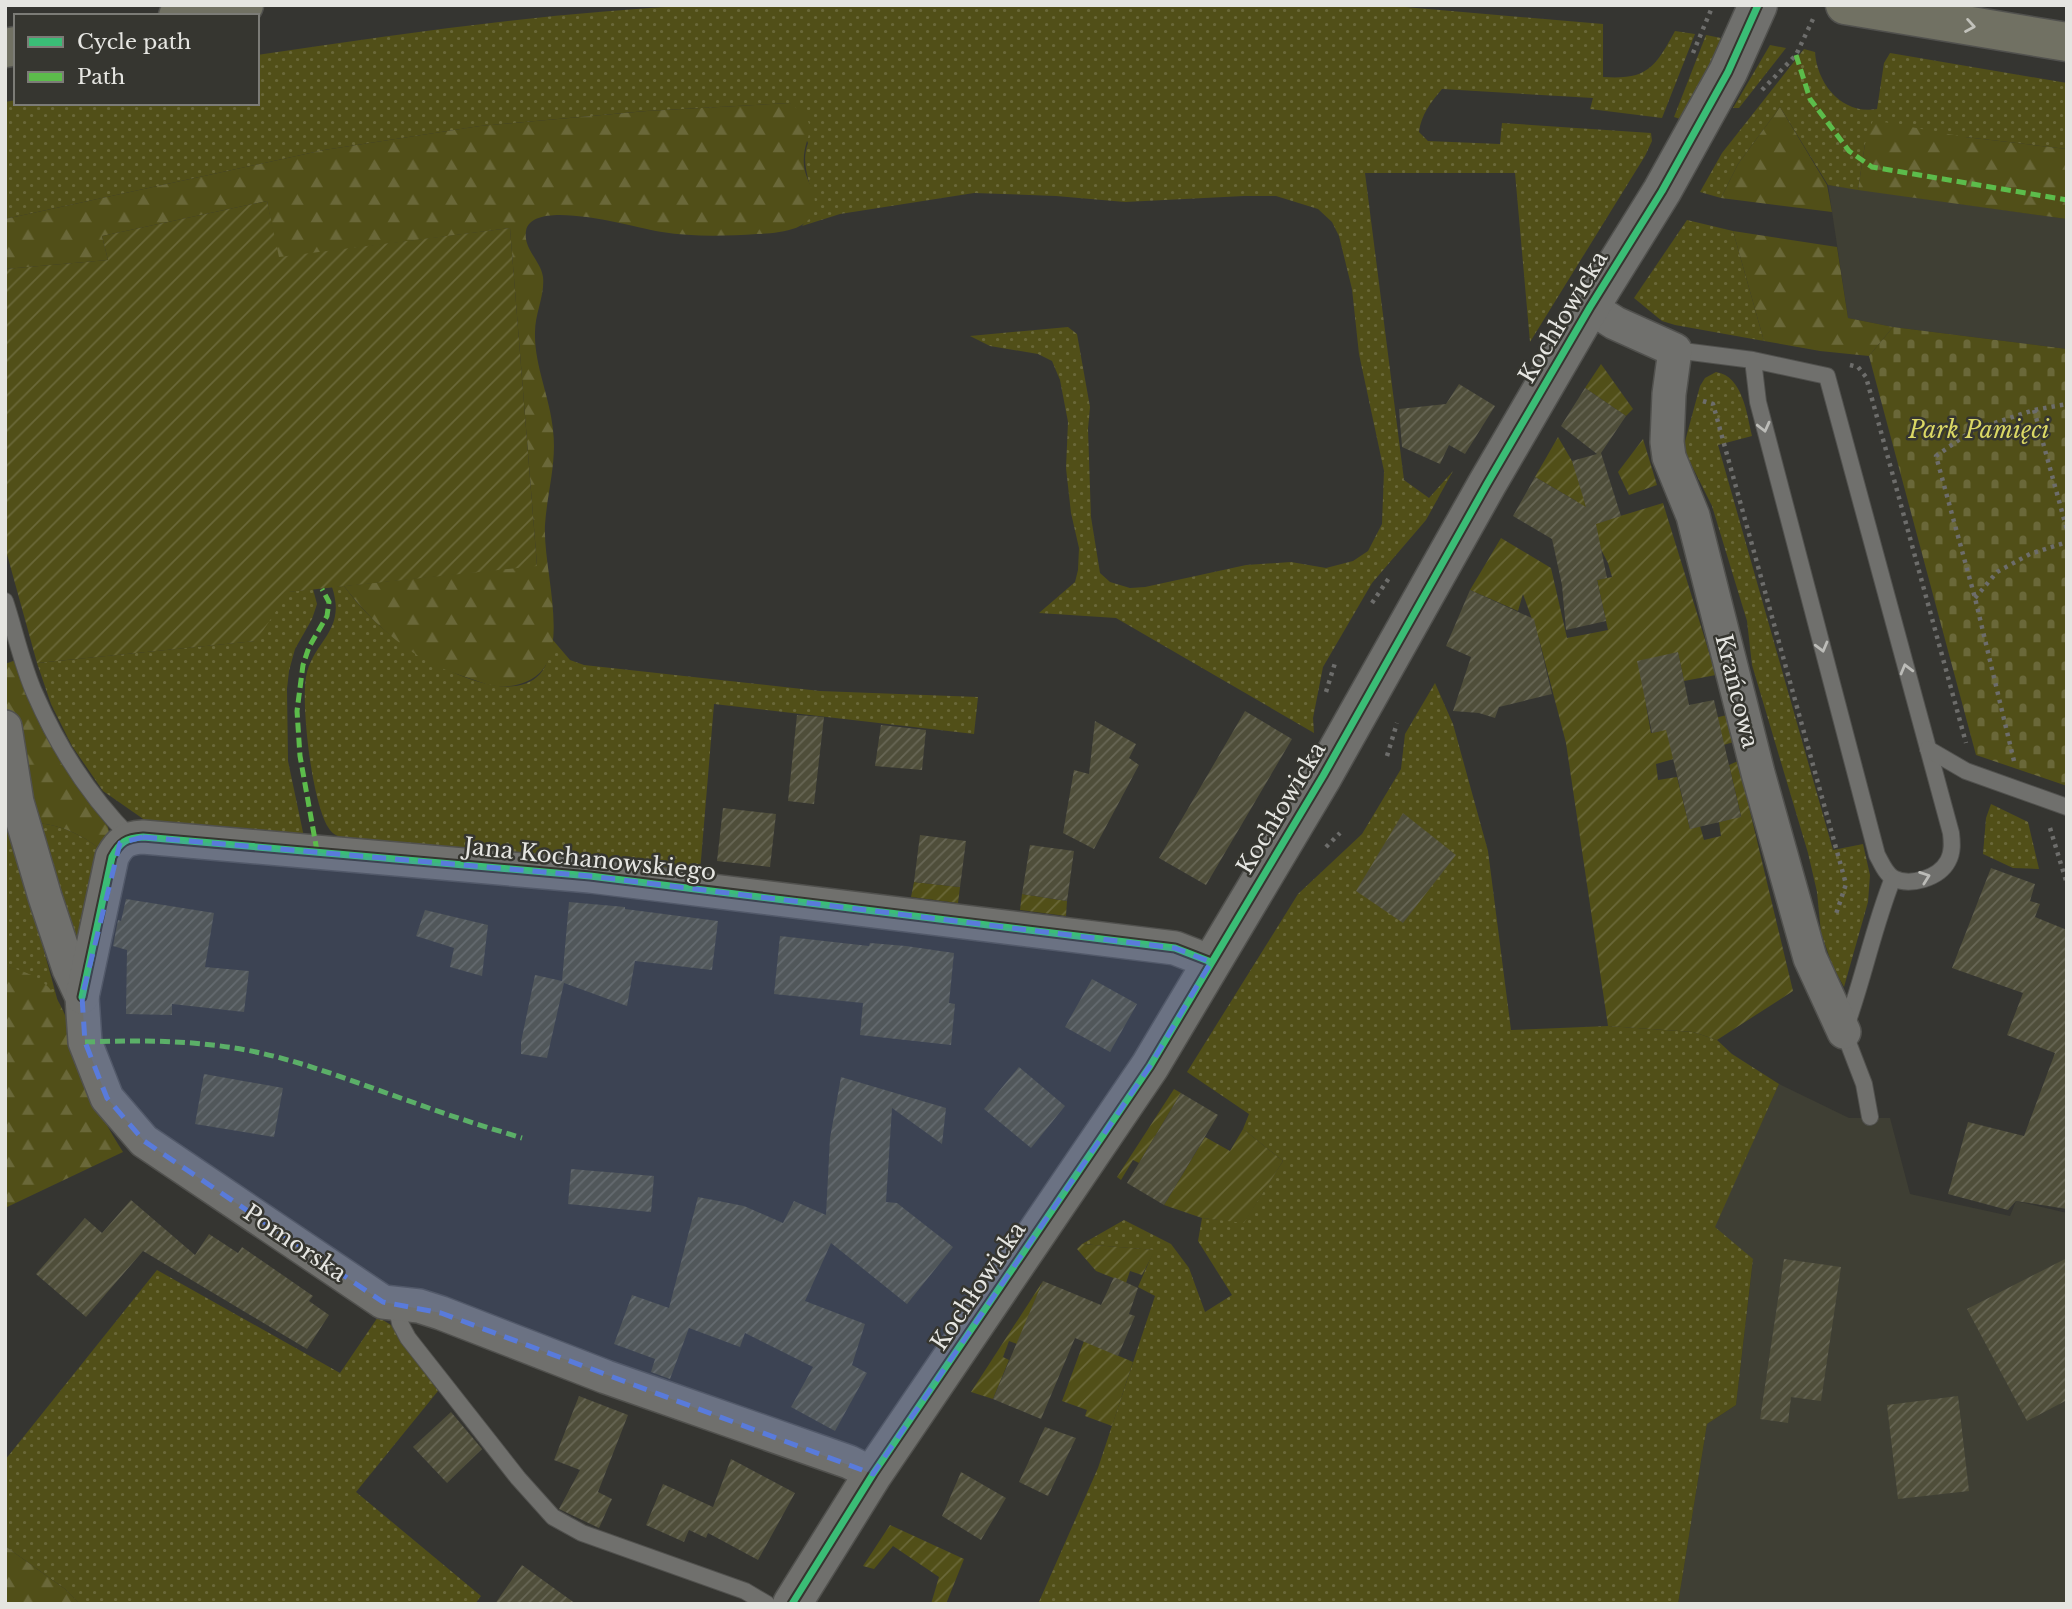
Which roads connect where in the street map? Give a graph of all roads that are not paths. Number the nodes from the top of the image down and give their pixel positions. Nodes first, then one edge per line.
1 (244, 5) edge
2 (1758, 5) edge
3 (1845, 5) edge
4 (190, 14) edge
5 (2067, 42) edge
6 (1590, 307) junction
7 (1675, 350) junction
8 (1752, 360) junction
9 (5, 601) edge
10 (5, 727) edge
11 (1928, 749) junction
12 (2067, 807) edge
13 (131, 838) junction
14 (1893, 878) junction
15 (1211, 962) junction
16 (82, 997) junction
17 (1844, 1032) junction
18 (1870, 1117) dead end
19 (396, 1305) junction
20 (873, 1474) junction
21 (767, 1604) edge
22 (792, 1604) edge

1 - 4 highway
2 - 6 street, Kochłowicka
3 -> 5 highway
6 - 7 street
6 - 15 street, Kochłowicka
7 - 8 lane
7 - 17 street, Krańcowa
11 -> 8 lane
8 -> 14 lane
9 - 13 lane
10 - 16 street, Pomorska
11 - 12 lane
14 -> 11 lane
13 - 15 street, Jana Kochanowskiego
13 - 16 street
14 - 17 lane
15 - 20 street, Kochłowicka
16 - 19 street, Pomorska
17 - 18 lane, Krańcowa
19 - 20 street, Pomorska
19 - 21 lane
20 - 22 street, Kochłowicka

